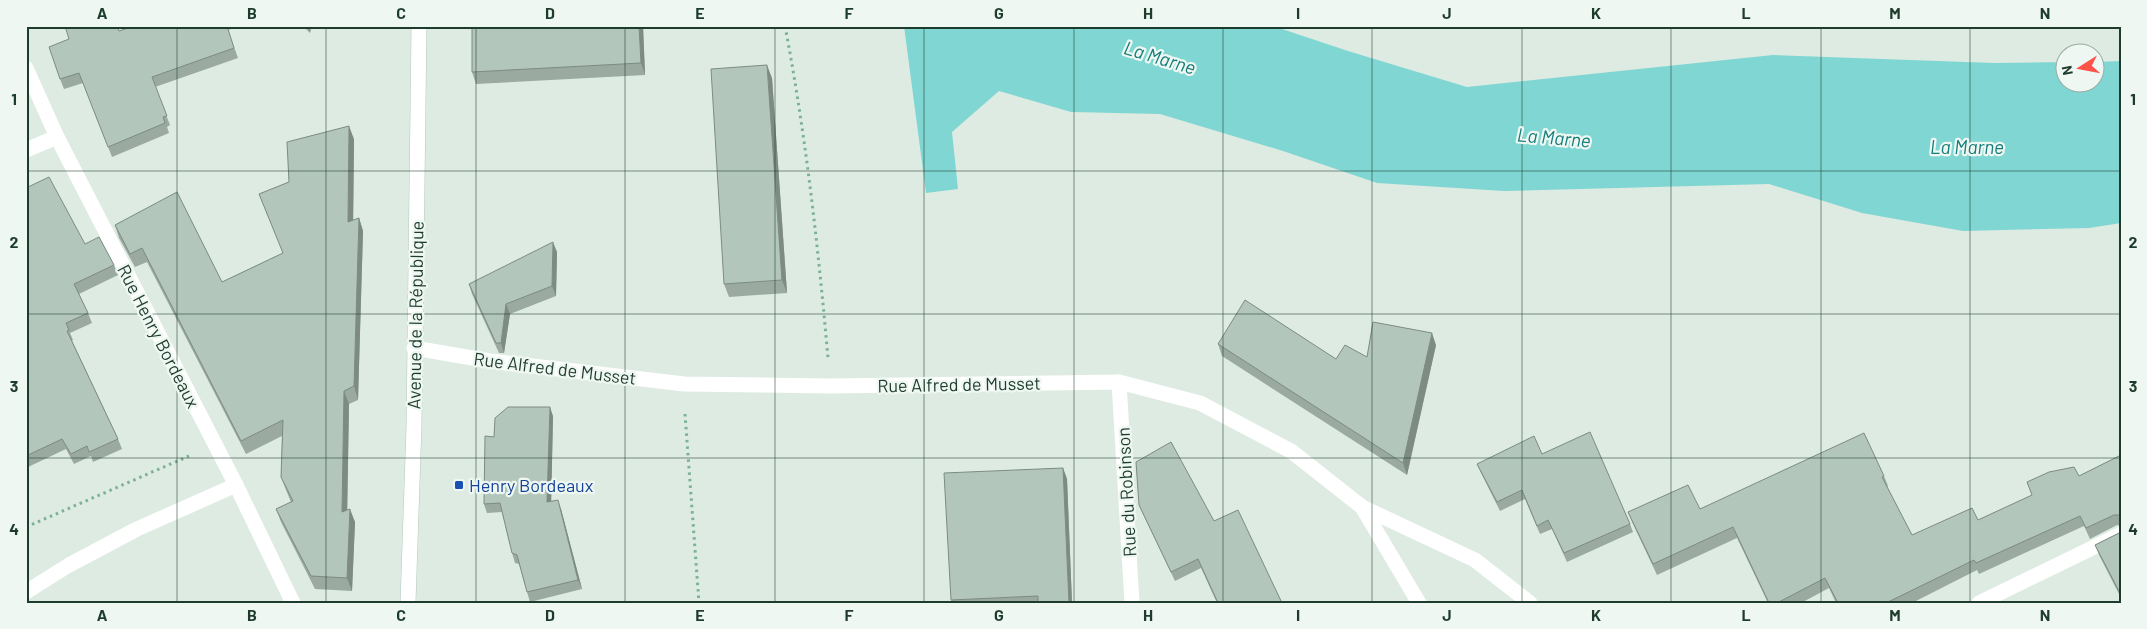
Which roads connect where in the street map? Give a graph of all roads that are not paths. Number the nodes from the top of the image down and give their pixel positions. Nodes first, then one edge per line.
1 (419, 26) edge
2 (26, 68) edge
3 (57, 137) junction
4 (26, 150) edge
5 (414, 348) junction
6 (1119, 382) junction
7 (236, 486) junction
8 (1362, 507) junction
9 (2121, 534) edge
10 (26, 592) edge
11 (293, 603) edge
12 (408, 603) edge
13 (1132, 603) edge
14 (1419, 603) edge
15 (1530, 603) edge
16 (1979, 603) edge

1 - 5 street, Avenue de la République
2 - 3 street, Rue Henry Bordeaux
3 - 4 street
3 - 7 street, Rue Henry Bordeaux
5 - 6 street, Rue Alfred de Musset
5 - 12 street, Avenue de la République
6 - 8 street, Rue Alfred de Musset
6 - 13 street, Rue du Robinson
7 - 10 street
7 - 11 street, Rue Henry Bordeaux
8 - 14 street, Rue Alfred de Musset
8 - 15 street
9 - 16 street

